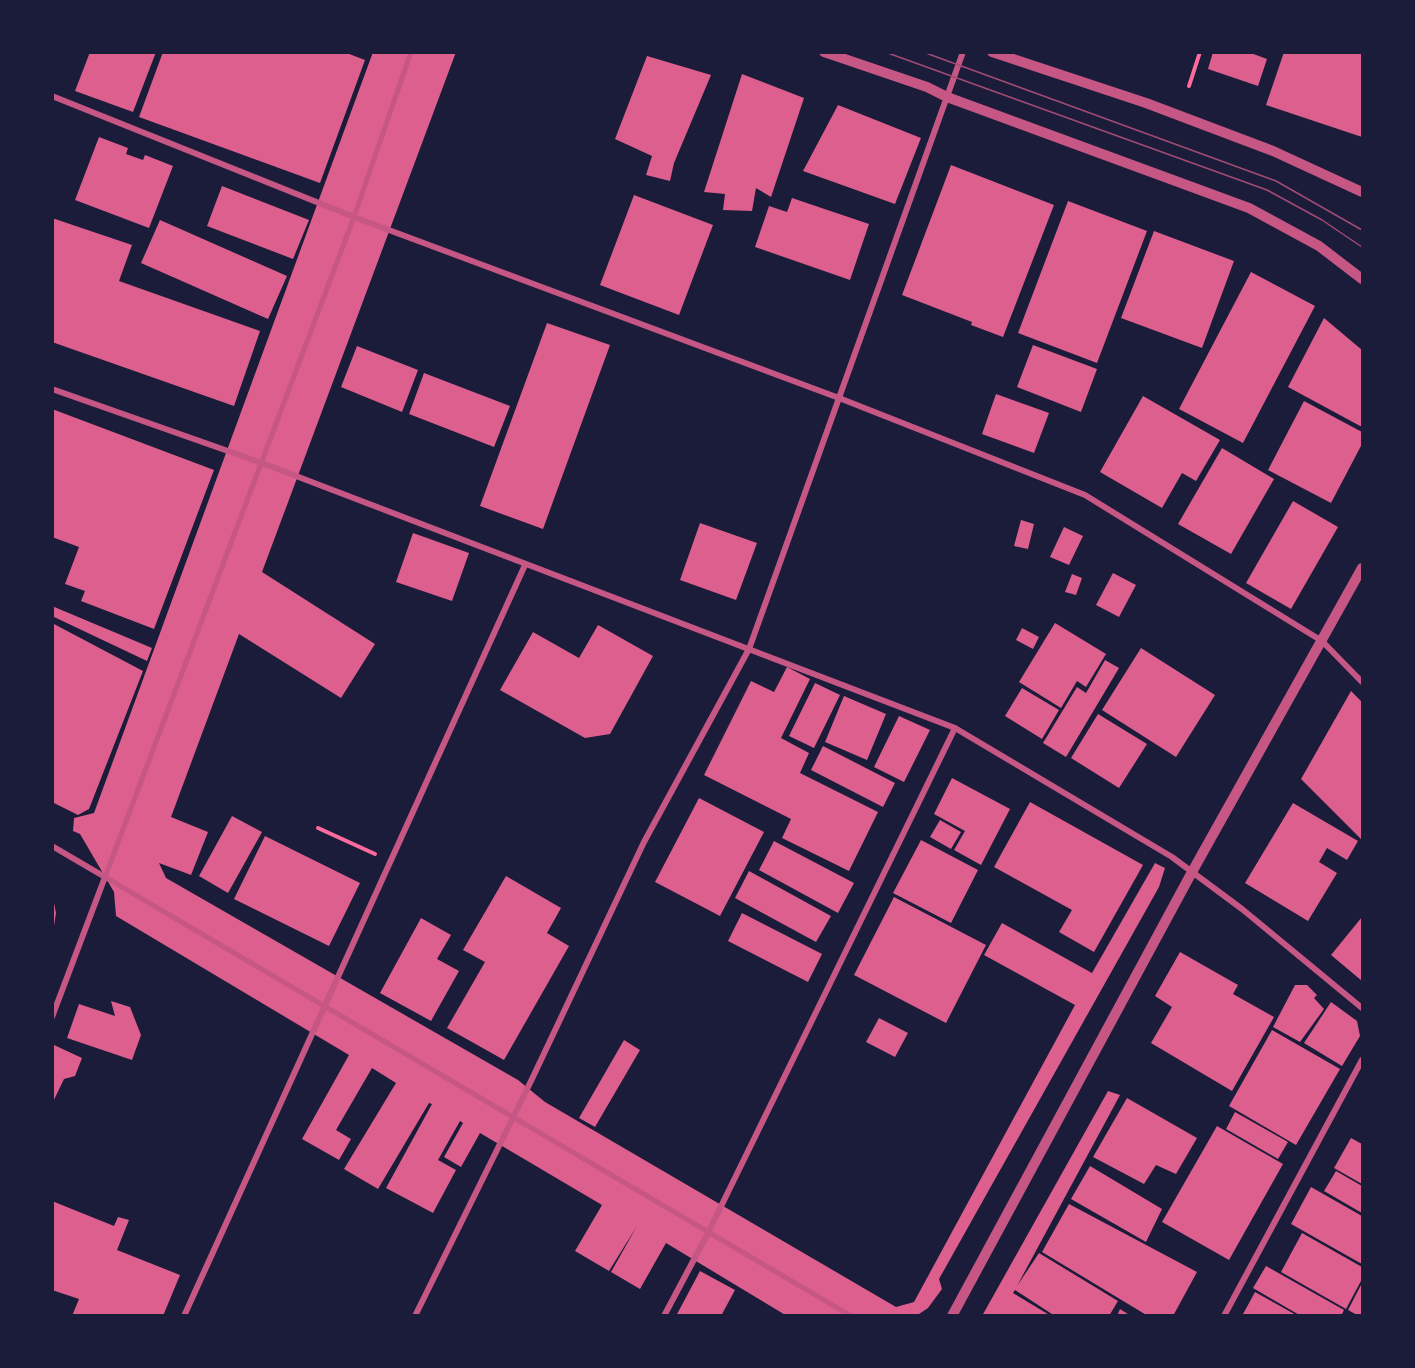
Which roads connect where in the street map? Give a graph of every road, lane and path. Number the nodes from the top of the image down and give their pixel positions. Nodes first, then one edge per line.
1 (411, 52) edge
2 (824, 52) edge
3 (963, 52) edge
4 (992, 52) edge
5 (1200, 52) edge
6 (1189, 86) dead end
7 (52, 96) edge
8 (947, 97) junction
9 (1362, 192) edge
10 (354, 217) junction
11 (1362, 279) edge
12 (52, 388) edge
13 (839, 398) junction
14 (262, 463) junction
15 (525, 566) junction
16 (1362, 568) edge
17 (1322, 641) junction
18 (748, 649) junction
19 (1362, 682) edge
20 (956, 728) junction
21 (318, 828) dead end
22 (52, 846) edge
23 (391, 862) junction
24 (1192, 872) junction
25 (105, 877) junction
26 (324, 1007) junction
27 (1362, 1008) edge
28 (52, 1017) edge
29 (1362, 1060) edge
30 (512, 1117) junction
31 (708, 1233) junction
32 (184, 1316) edge
33 (415, 1316) edge
34 (663, 1316) edge
35 (851, 1316) edge
36 (952, 1316) edge
37 (1224, 1316) edge

1 - 10 street
2 - 8 street
3 - 8 street
4 - 9 street
5 - 6 path
7 - 10 street
8 - 11 street
8 - 13 street
10 - 13 street
10 - 14 street
12 - 14 street
13 - 17 street
13 - 18 street
14 - 15 street
14 - 25 street
15 - 18 street
15 - 23 street
16 - 17 street
17 - 19 street
17 - 24 street
18 - 20 street
18 - 30 street
20 - 24 street
20 - 31 street
21 - 23 path
22 - 25 street
23 - 26 street
24 - 27 street
24 - 36 street
25 - 26 street
25 - 28 street
26 - 30 street
26 - 32 street
29 - 37 street
30 - 31 street
30 - 33 street
31 - 34 street
31 - 35 street

